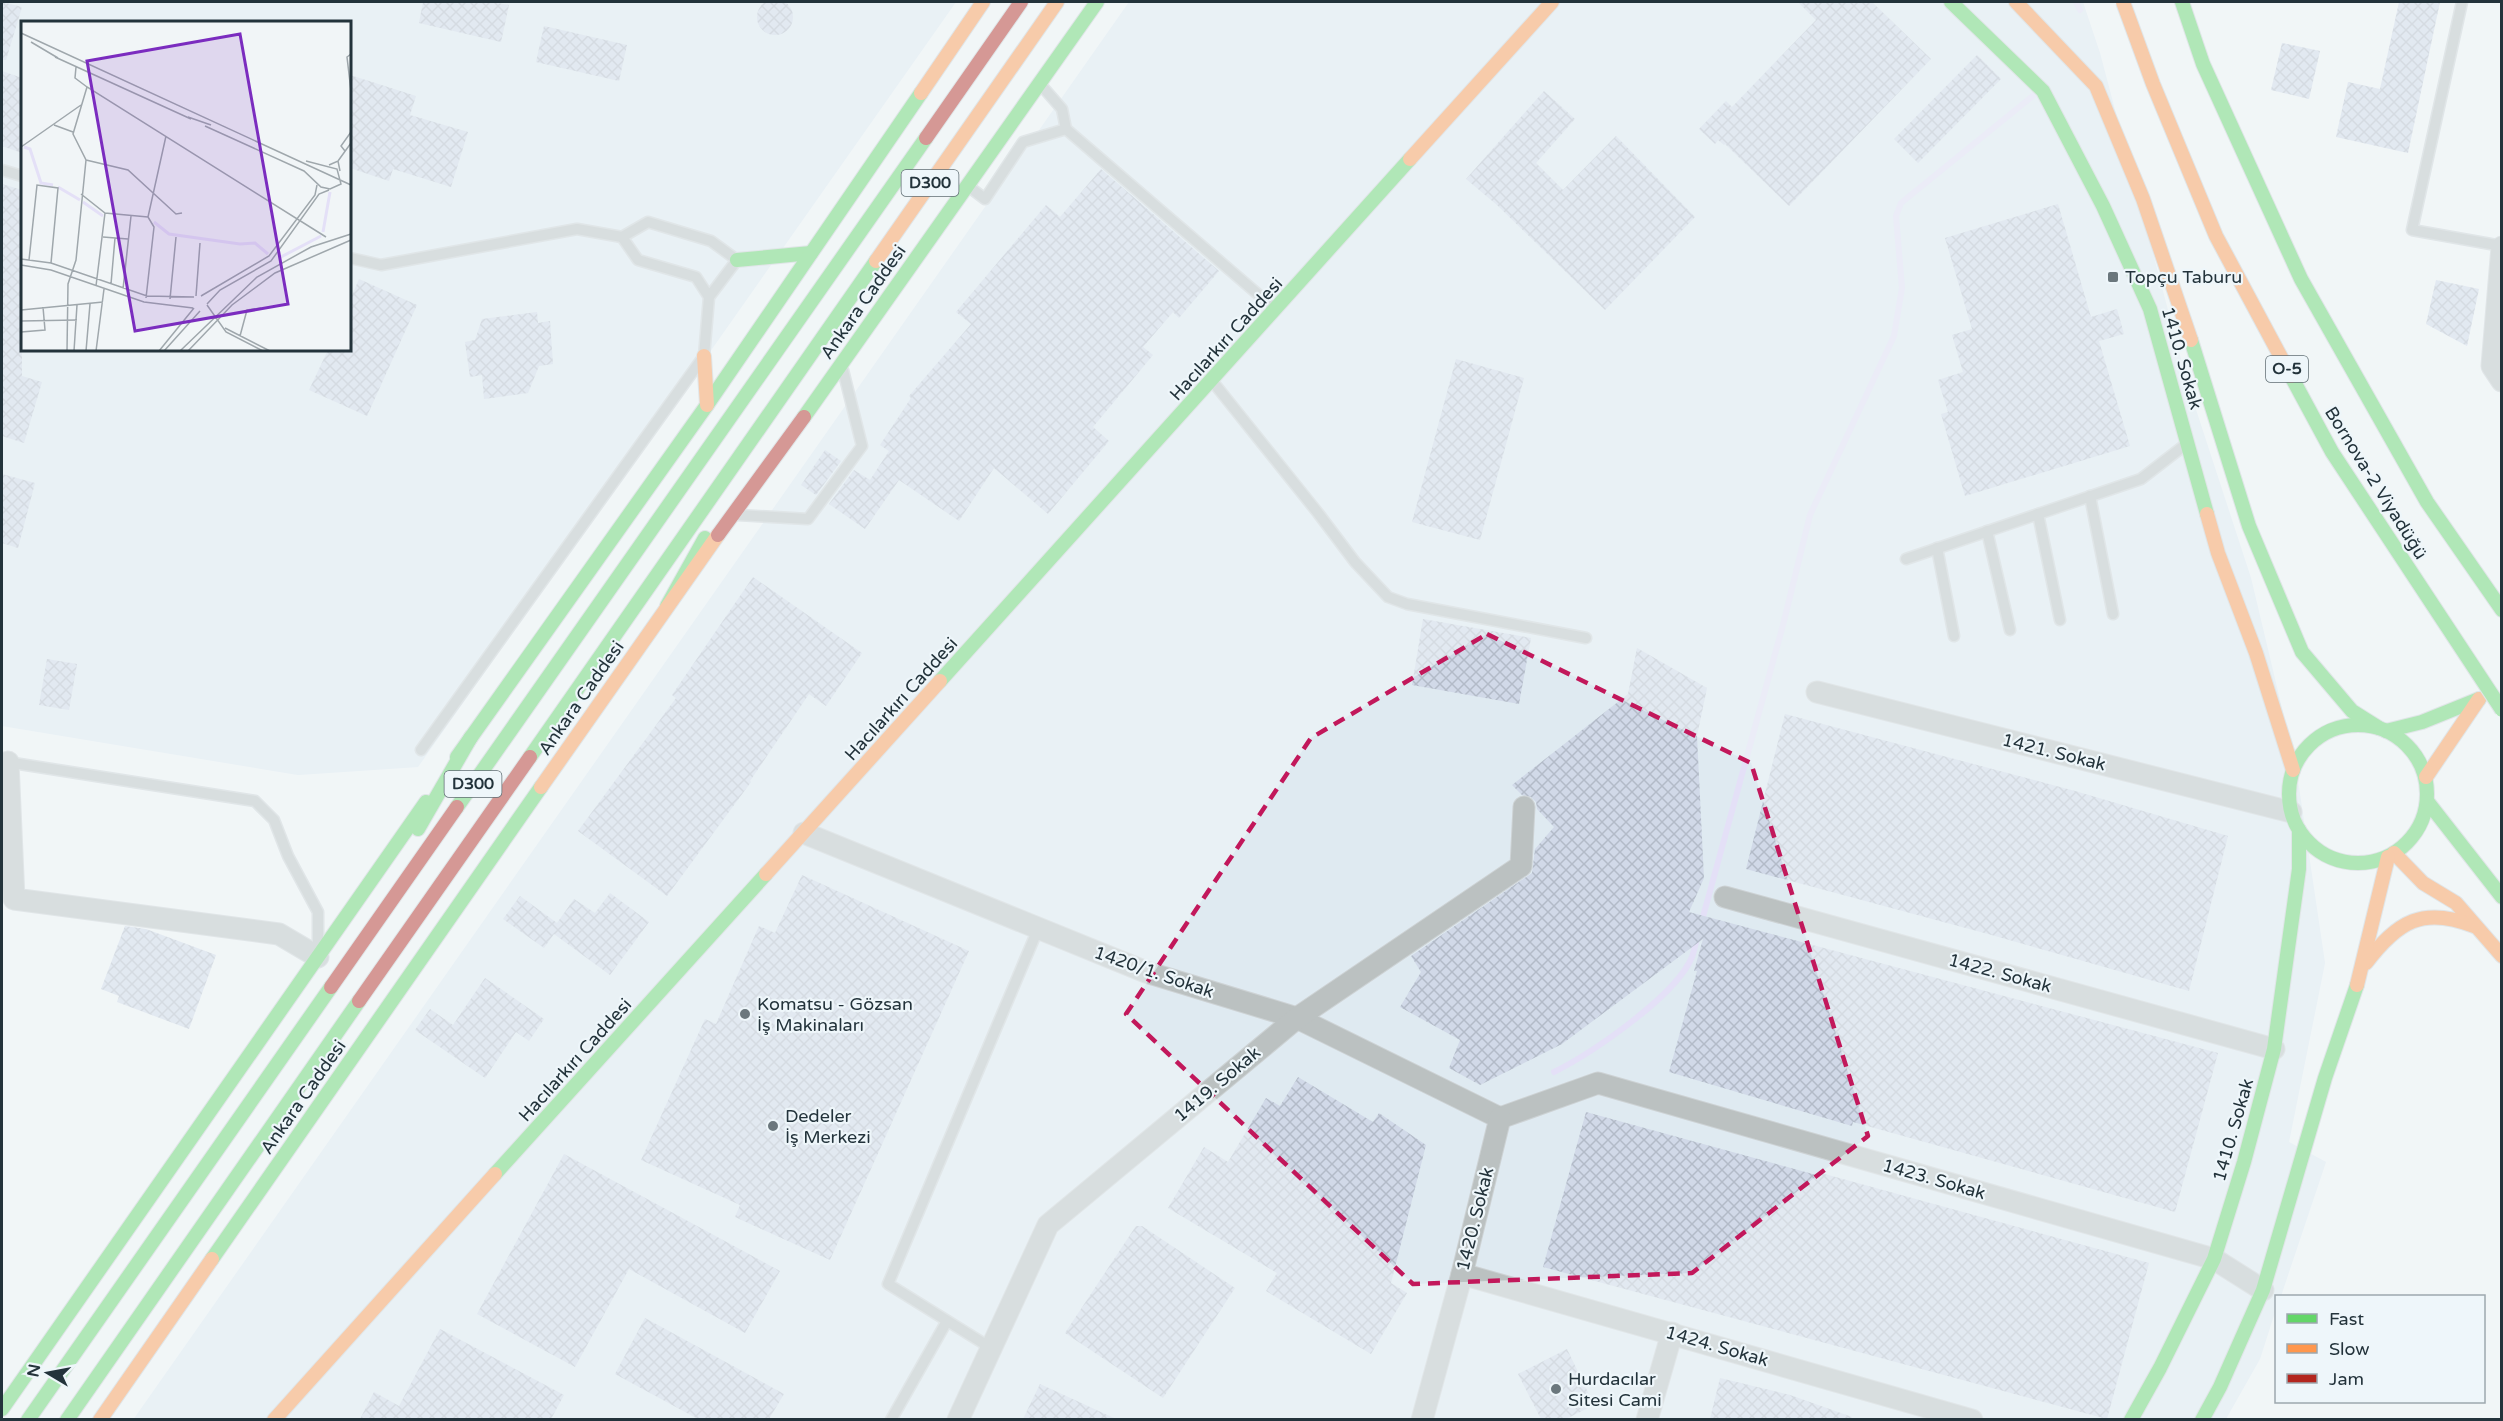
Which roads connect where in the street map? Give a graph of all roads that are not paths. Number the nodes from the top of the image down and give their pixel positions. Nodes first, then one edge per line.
1 (983, 2) edge
2 (1021, 2) edge
3 (1057, 2) edge
4 (1097, 2) edge
5 (1552, 2) edge
6 (1951, 2) edge
7 (2016, 2) edge
8 (2123, 2) edge
9 (2182, 2) edge
10 (2462, 2) edge
11 (1041, 84) junction
12 (1066, 129) junction
13 (2, 170) edge
14 (21, 176) edge
15 (967, 185) junction
16 (622, 237) junction
17 (2502, 247) edge
18 (811, 253) junction
19 (351, 258) edge
20 (737, 260) junction
21 (709, 297) junction
22 (1277, 310) junction
23 (704, 356) junction
24 (804, 364) junction
25 (842, 364) junction
26 (1212, 381) junction
27 (2502, 381) edge
28 (707, 405) junction
29 (2188, 443) junction
30 (2090, 496) junction
31 (2038, 514) junction
32 (732, 515) junction
33 (1987, 531) junction
34 (1937, 548) junction
35 (1906, 559) dead end
36 (667, 606) junction
37 (2502, 610) edge
38 (2113, 614) dead end
39 (2060, 620) dead end
40 (2010, 630) dead end
41 (1954, 636) dead end
42 (1586, 638) dead end
43 (2502, 685) edge
44 (1817, 692) dead end
45 (2479, 699) junction
46 (2502, 710) edge
47 (2382, 729) junction
48 (471, 737) junction
49 (421, 750) dead end
50 (5, 761) edge
51 (2293, 770) junction
52 (2426, 777) junction
53 (2427, 801) junction
54 (1524, 807) dead end
55 (2295, 821) junction
56 (804, 833) junction
57 (2391, 855) junction
58 (1725, 897) dead end
59 (2502, 897) edge
60 (1038, 929) junction
61 (2480, 929) junction
62 (2502, 956) edge
63 (318, 957) junction
64 (2363, 968) junction
65 (312, 1013) junction
66 (1297, 1018) junction
67 (2274, 1049) junction
68 (1500, 1118) junction
69 (2214, 1259) junction
70 (1462, 1274) junction
71 (2264, 1290) junction
72 (947, 1321) junction
73 (1672, 1333) junction
74 (991, 1348) junction
75 (2, 1409) edge
76 (28, 1419) edge
77 (67, 1419) edge
78 (100, 1419) edge
79 (274, 1419) edge
80 (891, 1419) edge
81 (958, 1419) edge
82 (1422, 1419) edge
83 (1647, 1419) edge
84 (1972, 1419) edge
85 (2131, 1419) edge
86 (2202, 1419) edge

1 - 18 main road
2 - 65 main road, D300
3 - 24 main road, Ankara Caddesi / D300
4 - 11 main road, Ankara Caddesi
5 - 22 main road, Hacılarkırı Caddesi
6 - 29 main road, 1410. Sokak
7 - 47 main road, 1410. Sokak
8 - 46 main road, Bornova-2 Viyadüğü / O-5, bridge
9 - 37 main road, Bornova-2 Viyadüğü
10 - 17 lane
11 - 12 lane
11 - 15 main road, Ankara Caddesi
12 - 15 lane
12 - 22 lane
13 - 14 lane
15 - 25 main road, Ankara Caddesi
16 - 19 lane
16 - 20 lane
16 - 21 lane
17 - 27 street
18 - 20 main road
18 - 28 main road
20 - 21 lane
21 - 23 lane
22 - 26 main road, Hacılarkırı Caddesi
23 - 28 main road
23 - 49 lane
24 - 36 main road
24 - 77 main road, Ankara Caddesi / D300
25 - 32 main road, Ankara Caddesi
25 - 32 lane
26 - 42 lane
26 - 56 main road, Hacılarkırı Caddesi
28 - 48 main road
29 - 30 lane
29 - 51 main road, 1410. Sokak
30 - 31 lane
30 - 38 lane
31 - 33 lane
31 - 39 lane
32 - 36 main road, Ankara Caddesi
33 - 34 lane
33 - 40 lane
34 - 35 lane
34 - 41 lane
36 - 78 main road, Ankara Caddesi
43 - 45 street
44 - 55 street, 1421. Sokak
45 - 47 main road
45 - 52 main road
47 - 51 main road
47 - 52 main road
48 - 63 main road
48 - 65 main road
50 - 63 lane
50 - 63 street
51 - 55 main road
52 - 53 main road
53 - 57 main road
53 - 59 main road
54 - 66 street, 1419. Sokak
55 - 57 main road
55 - 67 main road, 1410. Sokak
56 - 60 street, 1420/1. Sokak
56 - 79 main road, Hacılarkırı Caddesi
57 - 61 main road
57 - 64 main road
58 - 67 street, 1422. Sokak
60 - 66 street, 1420/1. Sokak
60 - 72 lane
61 - 62 main road
61 - 64 main road
63 - 75 main road
64 - 71 main road
65 - 76 main road, D300
66 - 68 street, 1420/1. Sokak
66 - 74 street, 1419. Sokak
67 - 69 main road, 1410. Sokak
68 - 69 street, 1423. Sokak
68 - 70 street, 1420. Sokak
69 - 71 street, 1423. Sokak
69 - 85 main road, 1410. Sokak
70 - 73 street, 1424. Sokak
70 - 82 street, 1420. Sokak
71 - 86 main road
72 - 74 lane
72 - 80 lane
73 - 83 street
73 - 84 street, 1424. Sokak
74 - 81 street, 1419. Sokak

